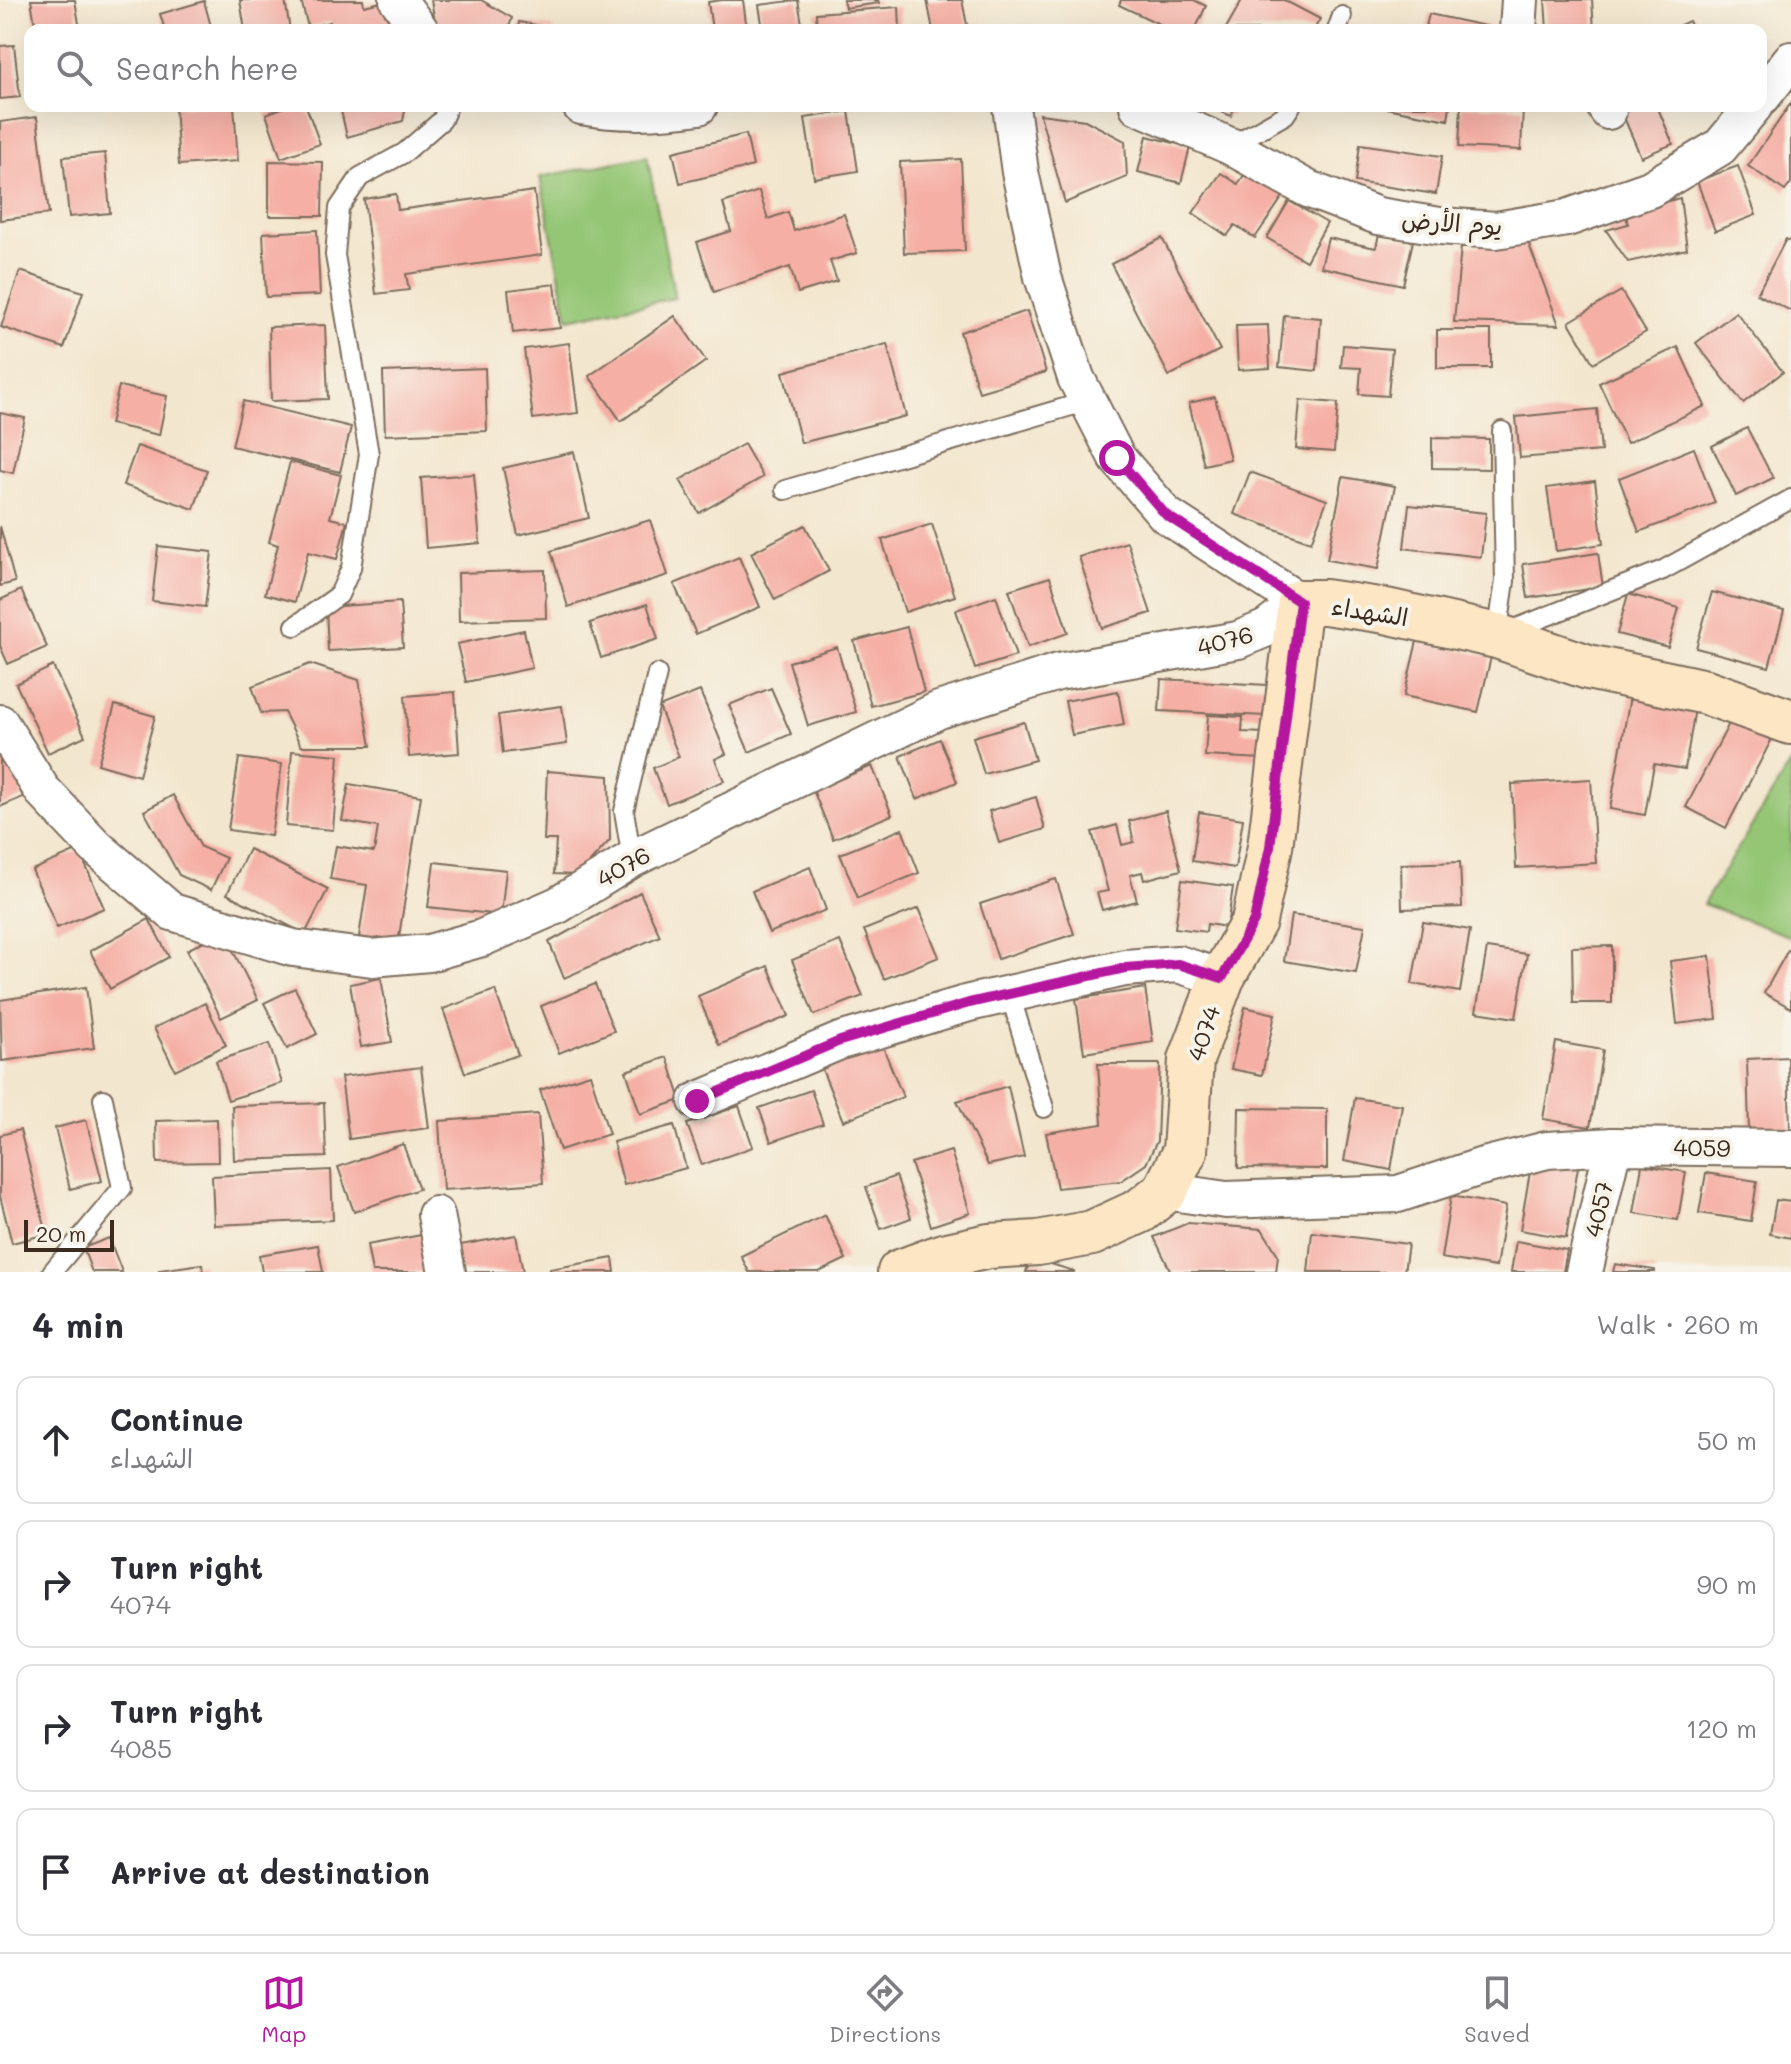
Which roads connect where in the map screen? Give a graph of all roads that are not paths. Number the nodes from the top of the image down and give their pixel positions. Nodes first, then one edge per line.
1 (398, 0) edge
2 (1520, 0) edge
3 (416, 24) edge
4 (1518, 24) edge
5 (1791, 60) edge
6 (1767, 90) edge
7 (445, 112) edge
8 (1012, 112) edge
9 (1152, 112) edge
10 (1287, 112) edge
11 (1749, 112) edge
12 (1230, 146) junction
13 (1088, 401) junction
14 (1502, 431) dead end
15 (785, 490) dead end
16 (1791, 499) edge
17 (1300, 602) junction
18 (295, 626) dead end
19 (1497, 636) junction
20 (657, 674) dead end
21 (1791, 722) edge
22 (0, 723) edge
23 (632, 859) junction
24 (1222, 978) junction
25 (1010, 994) junction
26 (103, 1099) dead end
27 (697, 1101) dead end
28 (1044, 1108) dead end
29 (1613, 1146) junction
30 (1791, 1148) edge
31 (1165, 1191) junction
32 (436, 1215) dead end
33 (52, 1272) edge
34 (447, 1272) edge
35 (900, 1272) edge
36 (1584, 1272) edge

1 - 3 street
2 - 4 street
5 - 6 street
7 - 18 lane
8 - 13 street, الشهداء
9 - 12 street, يوم الأرض
10 - 12 lane
11 - 12 street, يوم الأرض
13 - 15 lane
13 - 17 street, الشهداء
14 - 19 lane
16 - 19 lane
17 - 19 street, الشهداء
17 - 23 street, 4076
17 - 24 street, 4074
19 - 21 street, الشهداء
20 - 23 lane
22 - 23 street, 4076
24 - 25 street
24 - 31 street, 4074
25 - 27 street
25 - 28 lane
26 - 33 lane
29 - 30 street, 4059
29 - 31 street, 4059
29 - 36 street, 4057
31 - 35 street, 4074
32 - 34 street

